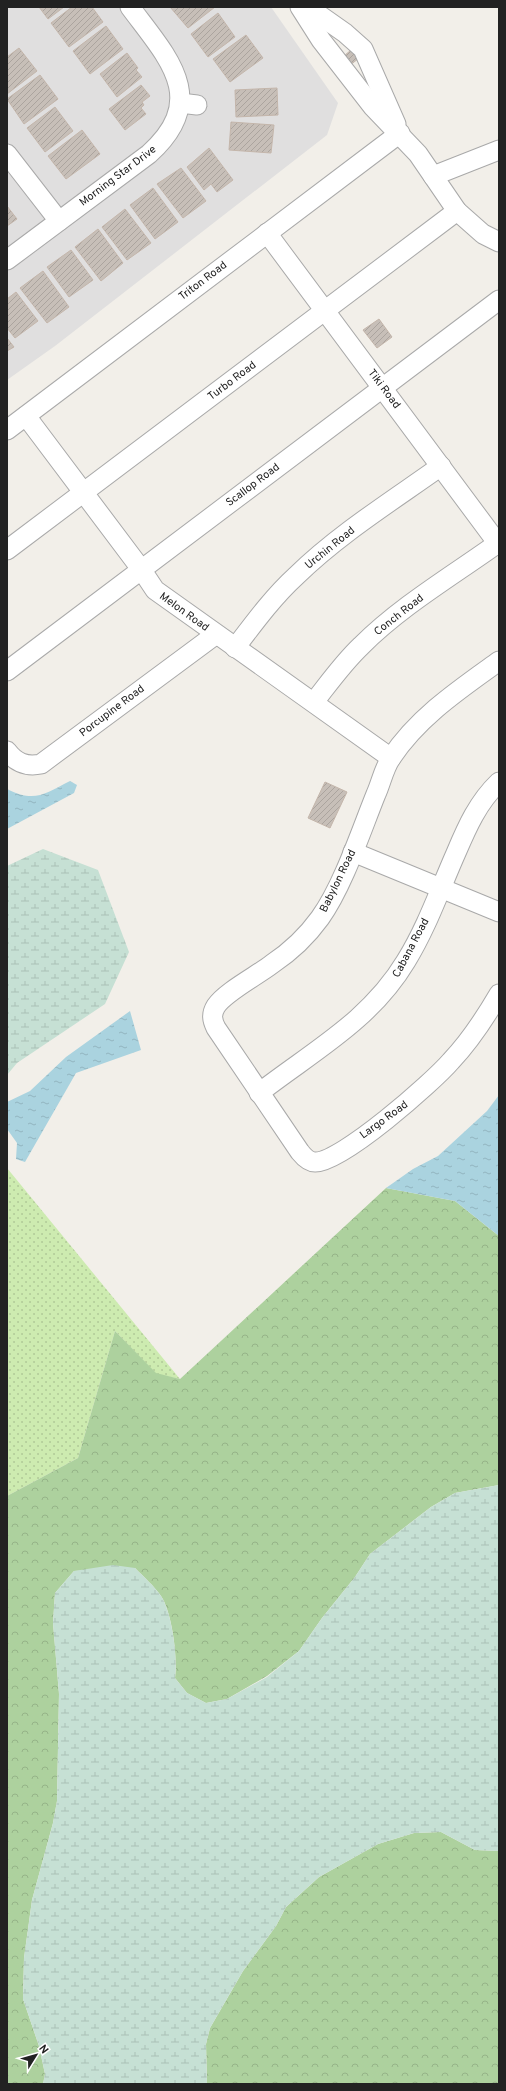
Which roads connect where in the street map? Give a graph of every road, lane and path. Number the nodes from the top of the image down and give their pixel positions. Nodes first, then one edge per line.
1 (130, 7) edge
2 (300, 7) edge
3 (308, 7) edge
4 (400, 133) junction
5 (499, 150) edge
6 (7, 154) edge
7 (433, 176) junction
8 (457, 211) junction
9 (58, 221) junction
10 (268, 233) junction
11 (499, 242) edge
12 (7, 260) edge
13 (499, 300) edge
14 (324, 311) junction
15 (383, 388) junction
16 (26, 416) junction
17 (7, 430) edge
18 (441, 466) junction
19 (84, 492) junction
20 (498, 544) edge
21 (7, 550) edge
22 (141, 569) junction
23 (215, 635) junction
24 (235, 648) junction
25 (499, 661) edge
26 (7, 671) edge
27 (314, 702) junction
28 (7, 751) edge
29 (391, 758) junction
30 (499, 782) edge
31 (353, 852) junction
32 (441, 887) junction
33 (499, 912) edge
34 (499, 994) edge
35 (259, 1093) junction

1 - 9 street, Morning Star Drive
2 - 4 street
3 - 4 street
4 - 7 street
4 - 10 street, Triton Road
5 - 7 street
6 - 9 street
7 - 8 street
8 - 11 street
8 - 14 street, Turbo Road
9 - 12 street, Morning Star Drive
10 - 14 street, Tiki Road
10 - 16 street, Triton Road
13 - 15 street, Scallop Road
14 - 15 street, Tiki Road
14 - 19 street, Turbo Road
15 - 18 street, Tiki Road
15 - 22 street, Scallop Road
16 - 17 street, Triton Road
16 - 19 street, Melon Road
18 - 20 street, Tiki Road
18 - 24 street, Urchin Road
19 - 21 street, Turbo Road
19 - 22 street, Melon Road
20 - 27 street, Conch Road
22 - 23 street, Melon Road
22 - 26 street, Scallop Road
23 - 24 street, Melon Road
23 - 28 street, Porcupine Road
24 - 27 street, Melon Road
25 - 29 street, Babylon Road
27 - 29 street, Melon Road
29 - 31 street, Babylon Road
30 - 32 street, Cabana Road
31 - 32 street
31 - 35 street, Babylon Road
32 - 33 street
32 - 35 street, Cabana Road
34 - 35 street, Largo Road

